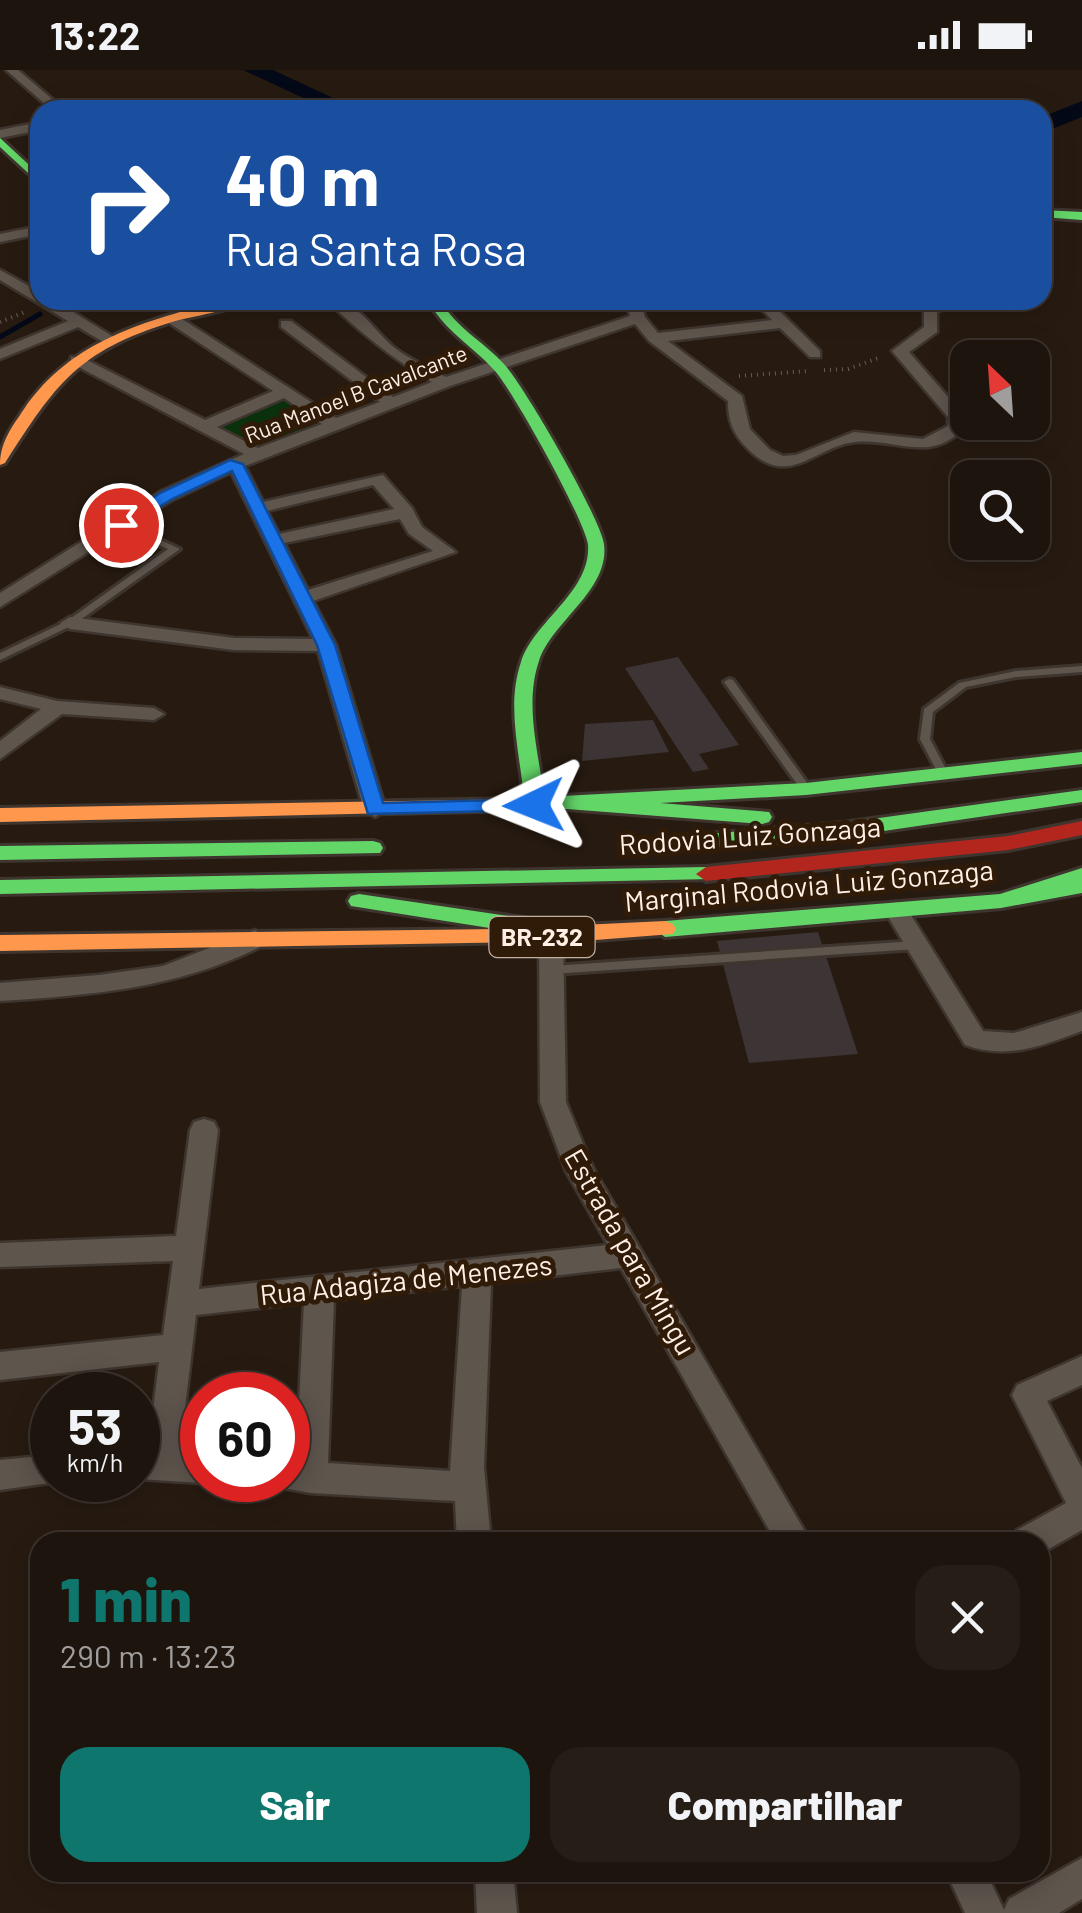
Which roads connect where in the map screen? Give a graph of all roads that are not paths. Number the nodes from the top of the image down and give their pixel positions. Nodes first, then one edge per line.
1 (12, 70) edge
2 (46, 100) edge
3 (30, 129) edge
4 (0, 138) edge
5 (30, 140) edge
6 (30, 170) edge
7 (1052, 214) edge
8 (1082, 216) edge
9 (0, 222) edge
10 (30, 232) edge
11 (18, 235) junction
12 (0, 238) edge
13 (0, 274) edge
14 (30, 292) edge
15 (58, 310) edge
16 (164, 310) edge
17 (206, 310) edge
18 (349, 310) edge
19 (438, 310) edge
20 (636, 310) edge
21 (770, 310) edge
22 (934, 310) edge
23 (638, 318) junction
24 (174, 320) junction
25 (78, 322) junction
26 (782, 323) junction
27 (286, 324) dead end
28 (654, 338) junction
29 (112, 341) junction
30 (0, 354) edge
31 (816, 354) dead end
32 (76, 360) junction
33 (497, 365) junction
34 (444, 383) junction
35 (283, 393) junction
36 (393, 404) junction
37 (337, 426) junction
38 (203, 427) junction
39 (3, 449) edge
40 (257, 454) junction
41 (236, 464) junction
42 (258, 508) junction
43 (406, 512) junction
44 (121, 525) junction
45 (274, 540) junction
46 (302, 598) junction
47 (0, 602) edge
48 (70, 622) junction
49 (326, 645) junction
50 (0, 657) edge
51 (1082, 669) edge
52 (729, 682) dead end
53 (0, 693) edge
54 (57, 707) junction
55 (154, 714) dead end
56 (0, 752) edge
57 (1082, 758) edge
58 (945, 776) junction
59 (1082, 788) edge
60 (806, 789) junction
61 (1082, 796) edge
62 (573, 804) junction
63 (534, 805) junction
64 (375, 810) junction
65 (0, 815) edge
66 (1082, 828) edge
67 (629, 845) dead end
68 (393, 848) dead end
69 (0, 853) edge
70 (1082, 875) edge
71 (9, 886) edge
72 (1082, 886) edge
73 (1001, 901) junction
74 (896, 910) junction
75 (584, 935) junction
76 (552, 937) junction
77 (255, 939) junction
78 (0, 944) edge
79 (916, 945) junction
80 (552, 970) junction
81 (0, 992) edge
82 (1082, 1020) edge
83 (204, 1130) dead end
84 (189, 1248) junction
85 (0, 1255) edge
86 (630, 1255) junction
87 (477, 1274) junction
88 (320, 1290) junction
89 (182, 1304) junction
90 (176, 1347) junction
91 (0, 1366) edge
92 (1082, 1370) edge
93 (310, 1379) edge
94 (160, 1419) edge
95 (469, 1471) junction
96 (30, 1472) edge
97 (0, 1475) edge
98 (310, 1478) edge
99 (1082, 1502) edge
100 (1082, 1512) edge
101 (473, 1532) edge
102 (788, 1532) edge
103 (1047, 1532) edge
104 (1082, 1876) edge
105 (495, 1882) edge
106 (971, 1882) edge
107 (497, 1913) edge
108 (986, 1913) edge
109 (1023, 1913) edge

1 - 2 street
3 - 4 street
4 - 5 main road
4 - 6 main road
7 - 8 main road
9 - 11 street
10 - 11 street
11 - 12 street
13 - 14 street
15 - 25 street
16 - 24 main road
17 - 24 main road
18 - 34 street
19 - 33 main road
20 - 23 street
21 - 26 street
22 - 28 street
23 - 28 street
23 - 33 street, Rua Manoel B Cavalcante
24 - 29 main road
24 - 35 street
25 - 29 street
25 - 30 street
26 - 28 street
26 - 31 street
27 - 36 street
29 - 32 main road
32 - 38 street
32 - 39 main road
33 - 34 street, Rua Manoel B Cavalcante
33 - 63 main road
34 - 36 street, Rua Manoel B Cavalcante
35 - 37 street
35 - 38 street
36 - 37 street, Rua Manoel B Cavalcante
37 - 40 street, Rua Manoel B Cavalcante
38 - 40 street
40 - 41 street, Rua Manoel B Cavalcante
41 - 42 street
41 - 44 street, Rua Manoel B Cavalcante
42 - 43 street
42 - 45 street
43 - 45 street
43 - 46 street
44 - 47 street, Rua Manoel B Cavalcante
44 - 48 lane
45 - 46 street
46 - 49 street
48 - 49 street
48 - 50 lane
49 - 64 street
51 - 58 lane
52 - 60 lane
53 - 54 street
54 - 55 street
54 - 56 street
57 - 58 main road
58 - 60 main road
59 - 62 main road
60 - 62 main road
61 - 67 main road, Rodovia Luiz Gonzaga
62 - 63 main road
63 - 64 main road
64 - 65 main road
66 - 71 main road, Rodovia Luiz Gonzaga / BR-232
68 - 69 main road
70 - 73 main road
71 - 75 main road
72 - 73 main road, Marginal Rodovia Luiz Gonzaga / BR-232
73 - 74 main road, Marginal Rodovia Luiz Gonzaga / BR-232
74 - 75 main road, Marginal Rodovia Luiz Gonzaga / BR-232
74 - 79 street
75 - 76 main road, Marginal Rodovia Luiz Gonzaga / BR-232
76 - 77 main road, Marginal Rodovia Luiz Gonzaga / BR-232
76 - 80 street, Estrada para Mingu
77 - 78 main road, Marginal Rodovia Luiz Gonzaga / BR-232
77 - 81 street
79 - 80 lane
79 - 82 street
80 - 86 street, Estrada para Mingu
83 - 84 street
84 - 85 street
84 - 89 street
86 - 87 street, Rua Adagiza de Menezes
86 - 102 street, Estrada para Mingu
87 - 88 street, Rua Adagiza de Menezes
87 - 95 street
88 - 89 street, Rua Adagiza de Menezes
88 - 93 street
89 - 90 street
90 - 91 street
90 - 94 street
92 - 99 street
95 - 98 street
95 - 101 street
96 - 97 street
100 - 103 street
104 - 109 street
105 - 107 street
106 - 108 street

